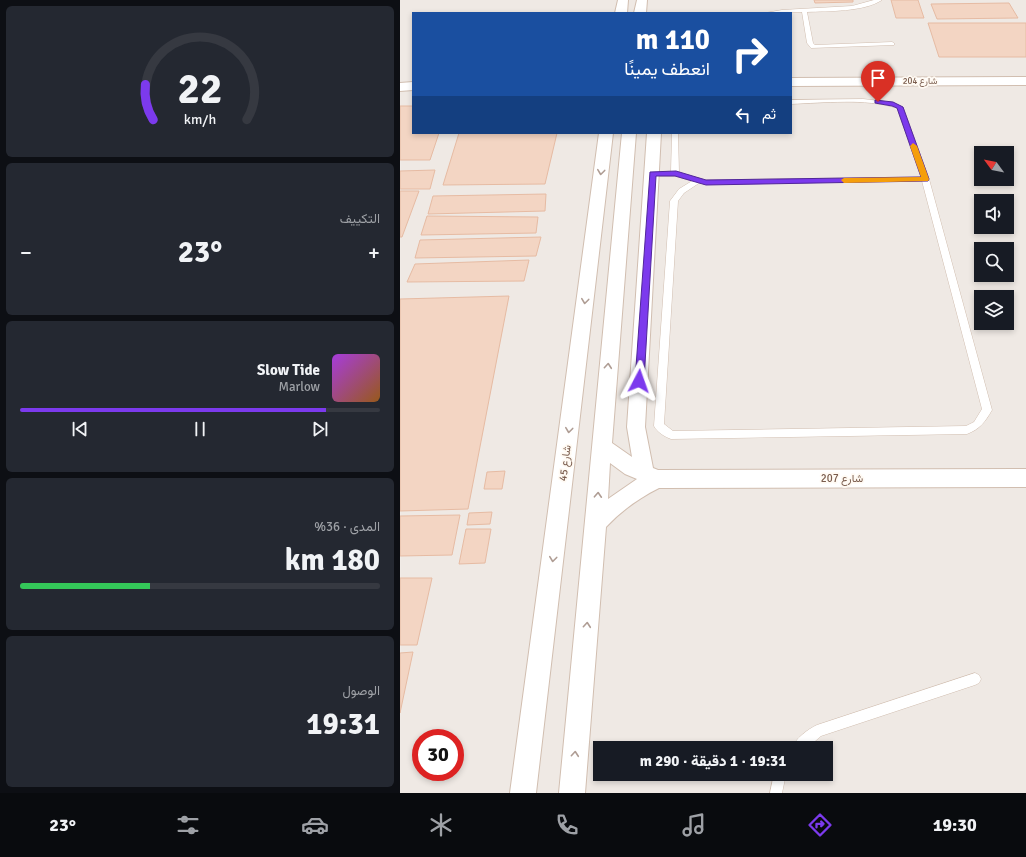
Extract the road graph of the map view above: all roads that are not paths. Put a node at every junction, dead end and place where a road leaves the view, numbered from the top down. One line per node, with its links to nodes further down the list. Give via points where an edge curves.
1 (623, 0): 5 (street)
2 (642, 0): 6 (street)
3 (879, 0): 4 (lane, via 856,7)
4 (804, 10): 7 (lane); 8 (lane, via 813,47)
5 (621, 12)
6 (640, 12)
7 (780, 12)
8 (892, 44)
9 (1026, 81): 10 (street, شارع 204)
10 (792, 82)
11 (400, 86): 12 (street)
12 (412, 86)
13 (792, 102): 20 (lane, via 878,102 900,107)
14 (606, 134): 29 (street, شارع 45, one-way to 29)
15 (629, 134): 22 (street, one-way to 15)
16 (654, 134): 18 (street)
17 (675, 134): 19 (lane)
18 (652, 174): 19 (lane); 23 (street, via 636,427)
19 (676, 174): 21 (lane)
20 (925, 179): 21 (lane, via 706,182); 21 (lane, via 987,410 977,425 967,430 670,435 659,426 674,201 682,189)
21 (698, 180)
22 (601, 446): 23 (street, شارع 207, via 621,462); 25 (street, one-way to 22)
23 (651, 477): 24 (street, شارع 207); 25 (street, شارع 207, via 607,511)
24 (1026, 478)
25 (597, 522): 30 (street, one-way to 25)
26 (975, 679): 27 (lane, via 817,731)
27 (806, 741)
28 (779, 781): 31 (lane)
29 (523, 793)
30 (572, 793)
31 (776, 793)

